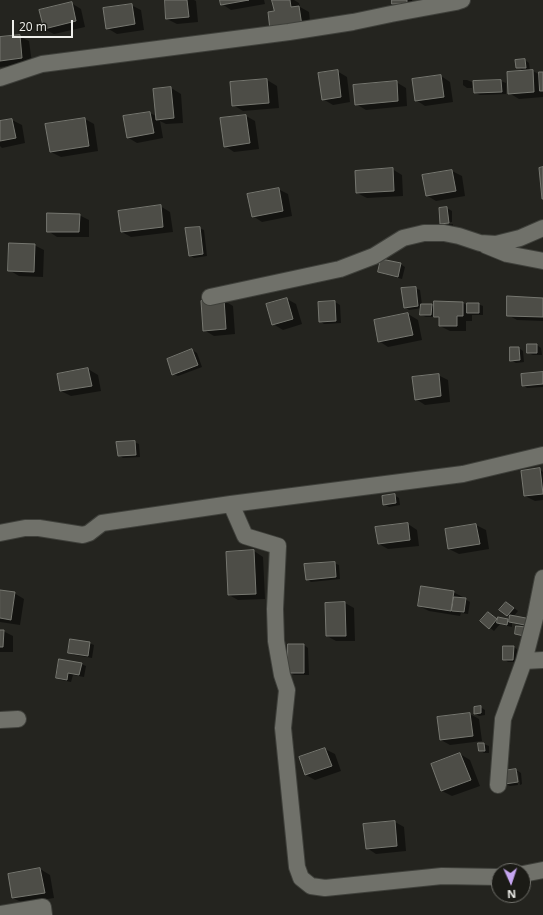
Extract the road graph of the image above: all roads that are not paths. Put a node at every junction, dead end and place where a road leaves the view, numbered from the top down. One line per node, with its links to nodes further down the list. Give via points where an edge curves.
1 (462, 0): 2 (street, via 289,32 42,64)
2 (0, 78)
3 (543, 228): 4 (street, via 520,238 496,244)
4 (480, 243): 5 (street, via 507,254); 6 (street, via 444,233 424,233 403,238 374,256 340,269)
5 (543, 261)
6 (210, 297)
7 (543, 455): 8 (street, via 463,474)
8 (231, 504): 9 (street, via 102,523 89,533 83,534 39,528); 18 (street, via 245,536 278,546 276,641 287,690 283,728 298,866 302,878 311,886 325,888 442,876)
9 (0, 533)
10 (543, 578): 12 (street)
11 (543, 660): 12 (street)
12 (524, 661): 15 (street, via 503,720)
13 (18, 719): 14 (street)
14 (0, 720)
15 (498, 785)
16 (543, 870): 17 (street)
17 (531, 872)
18 (491, 877)
19 (0, 914): 20 (street, via 43,907)
20 (44, 915)

